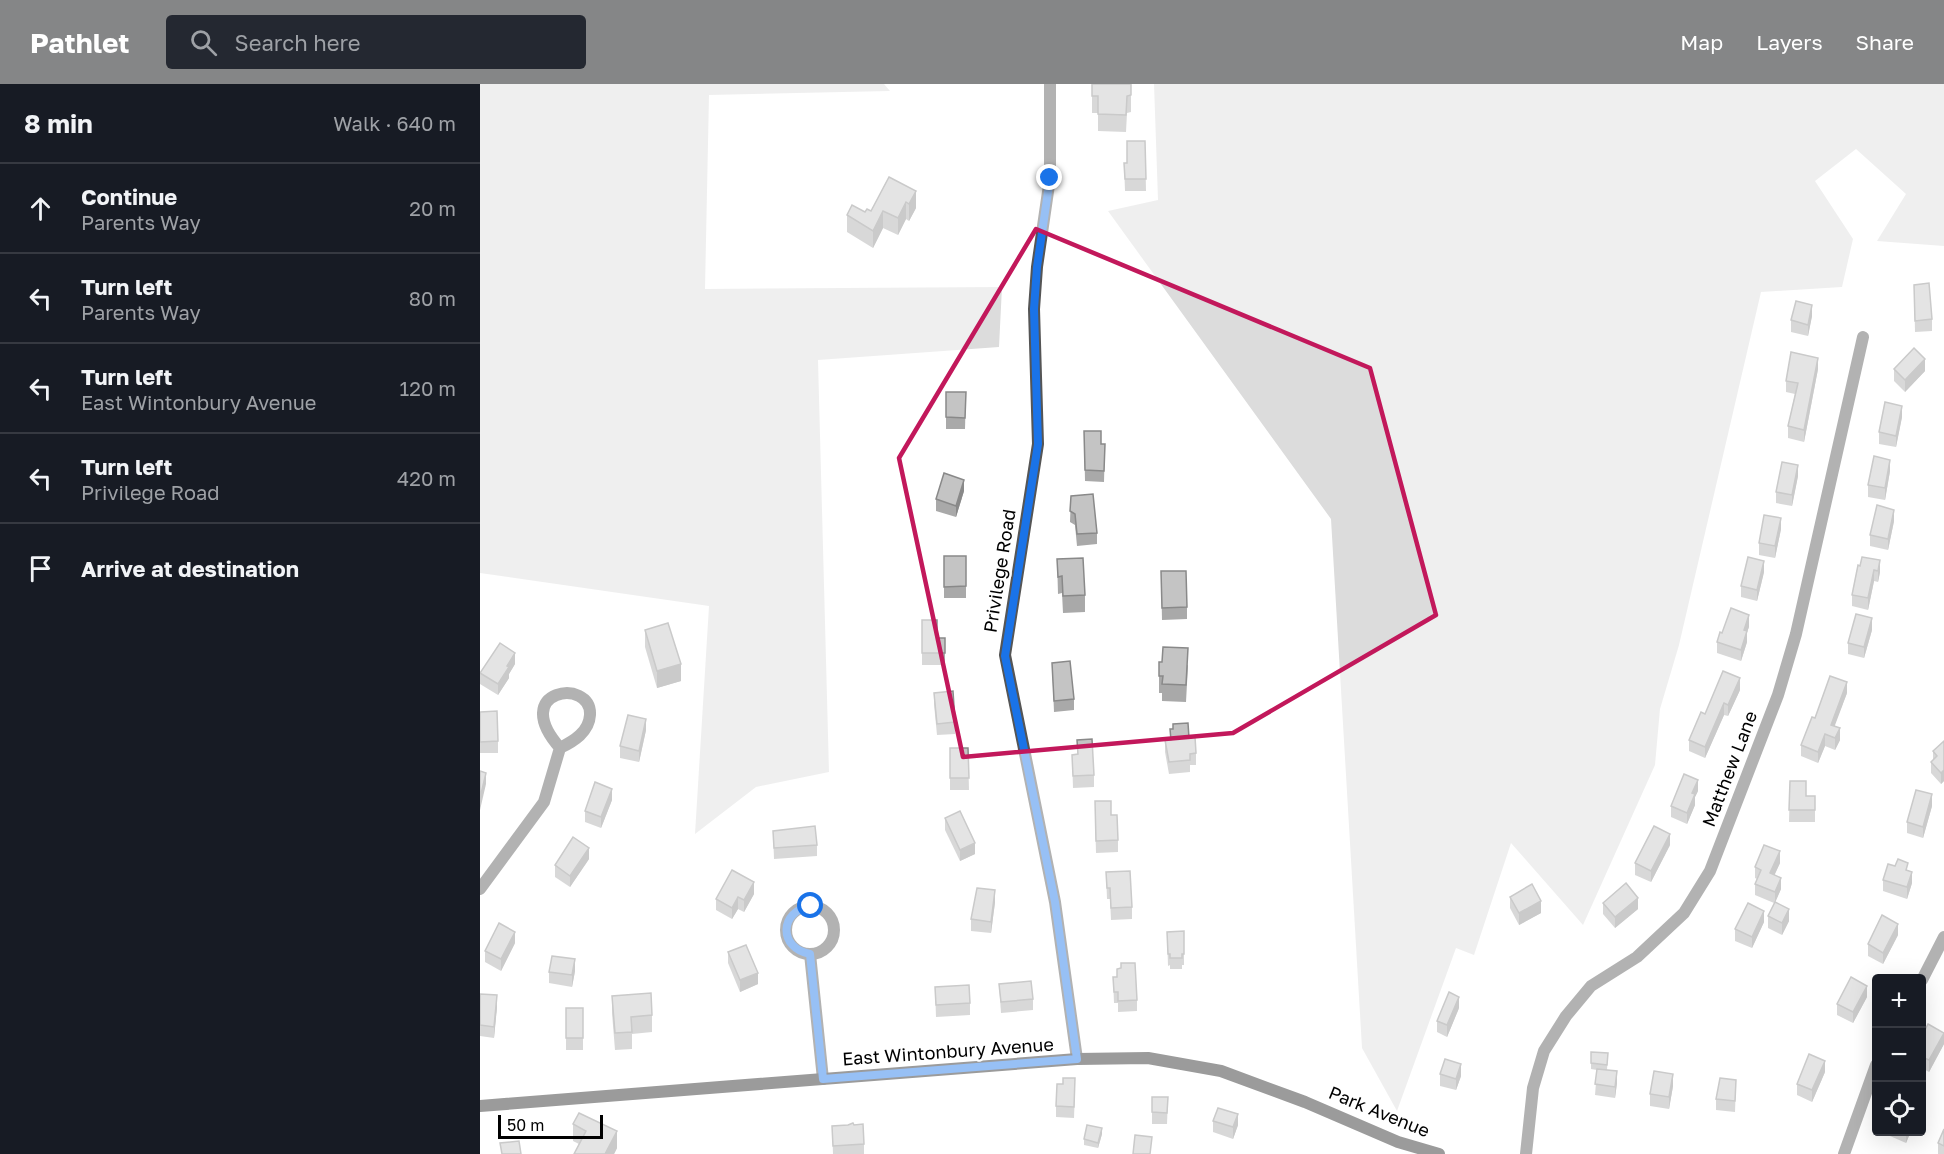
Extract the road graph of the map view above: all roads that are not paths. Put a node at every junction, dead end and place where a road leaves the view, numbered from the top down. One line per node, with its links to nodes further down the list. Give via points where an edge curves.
1 (1050, 84): 8 (street, Privilege Road, via 1050,178 1034,309 1038,444 1005,656 1055,902)
2 (1863, 337): 14 (street, Matthew Lane, via 1796,634 1778,695 1710,871 1684,913 1637,957 1591,986 1566,1016 1544,1051 1533,1088)
3 (560, 748): 3 (street, via 576,739 590,722 590,709 575,694 557,694 543,708 547,731); 4 (street, via 544,801)
4 (480, 889)
5 (1944, 937): 7 (street)
6 (810, 954): 10 (street)
7 (1925, 974)
8 (1077, 1059): 10 (main road, East Wintonbury Avenue); 11 (main road, East Wintonbury Avenue, via 1148,1058 1221,1071)
9 (1872, 1076): 15 (street)
10 (823, 1079): 12 (main road, East Wintonbury Avenue)
11 (1305, 1102): 13 (main road, Park Avenue, via 1398,1142)
12 (480, 1106)
13 (1439, 1154)
14 (1526, 1154)
15 (1844, 1154)

